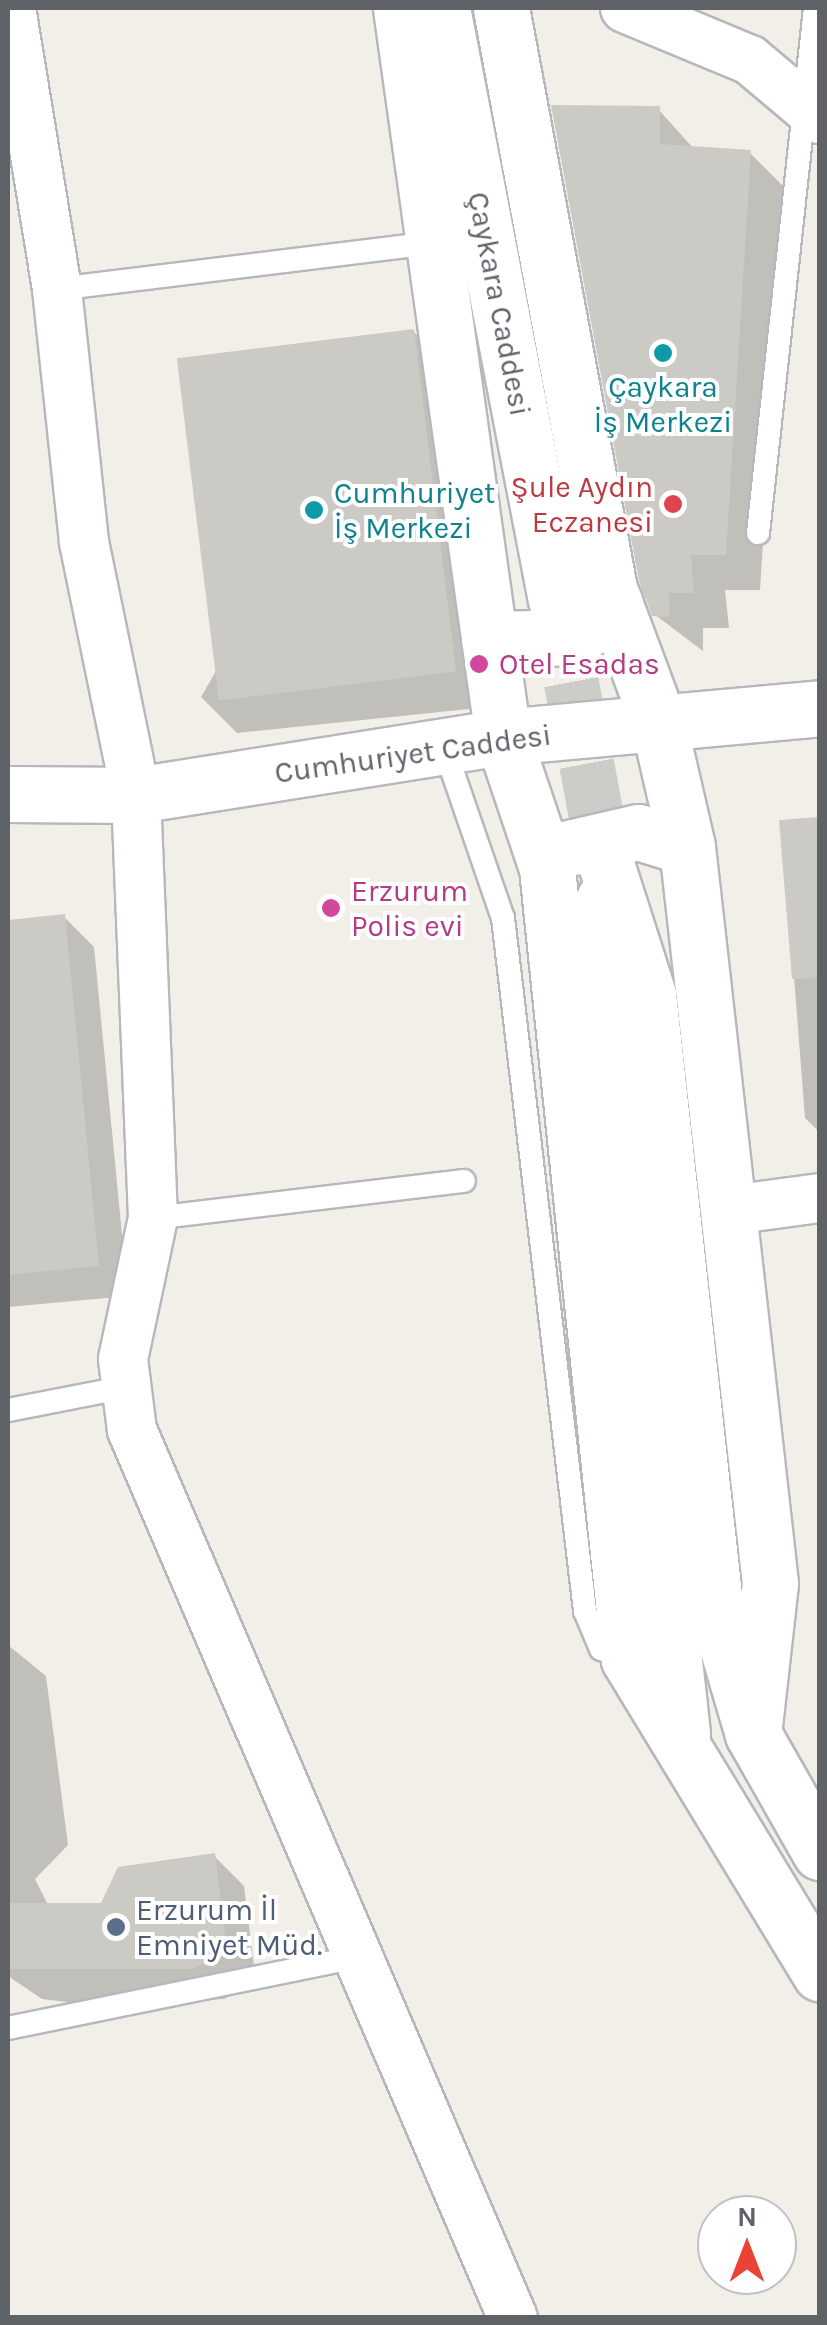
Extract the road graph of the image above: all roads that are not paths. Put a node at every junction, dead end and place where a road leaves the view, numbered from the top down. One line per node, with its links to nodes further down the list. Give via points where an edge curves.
1 (11, 8): 10 (street)
2 (401, 8): 9 (main road)
3 (442, 8): 12 (main road, Çaykara Caddesi)
4 (501, 8): 13 (main road)
5 (625, 8): 7 (street)
6 (815, 8): 8 (lane)
7 (696, 23): 8 (street)
8 (809, 111): 11 (lane)
9 (434, 243): 10 (lane); 14 (main road)
10 (57, 289): 20 (street, via 84,542)
11 (758, 533)
12 (556, 600)
13 (615, 604): 14 (main road, via 578,637); 16 (main road)
14 (489, 640): 17 (main road)
15 (820, 708): 16 (main road, Cumhuriyet Caddesi)
16 (658, 721): 17 (main road, Cumhuriyet Caddesi); 22 (main road)
17 (503, 738): 18 (main road, Cumhuriyet Caddesi); 23 (main road)
18 (444, 746): 20 (main road, Cumhuriyet Caddesi); 30 (lane, via 503,918 585,1611 601,1648)
19 (8, 794): 20 (main road, Cumhuriyet Caddesi)
20 (136, 795): 21 (main road); 27 (street)
21 (8, 803)
22 (687, 847): 23 (main road, via 638,832 568,844); 26 (main road)
23 (547, 868): 30 (main road)
24 (464, 1182): 27 (lane)
25 (820, 1198): 26 (street)
26 (730, 1210): 31 (main road, via 770,1583)
27 (153, 1218): 28 (street, via 123,1359)
28 (126, 1388): 29 (lane); 34 (street, via 132,1430)
29 (8, 1410)
30 (630, 1658): 32 (main road)
31 (753, 1734): 32 (main road, via 715,1605 648,996 605,862 601,996); 33 (main road)
32 (684, 1751): 35 (main road)
33 (820, 1852)
34 (361, 1956): 36 (lane); 37 (street)
35 (820, 1972)
36 (8, 2028)
37 (513, 2318)

